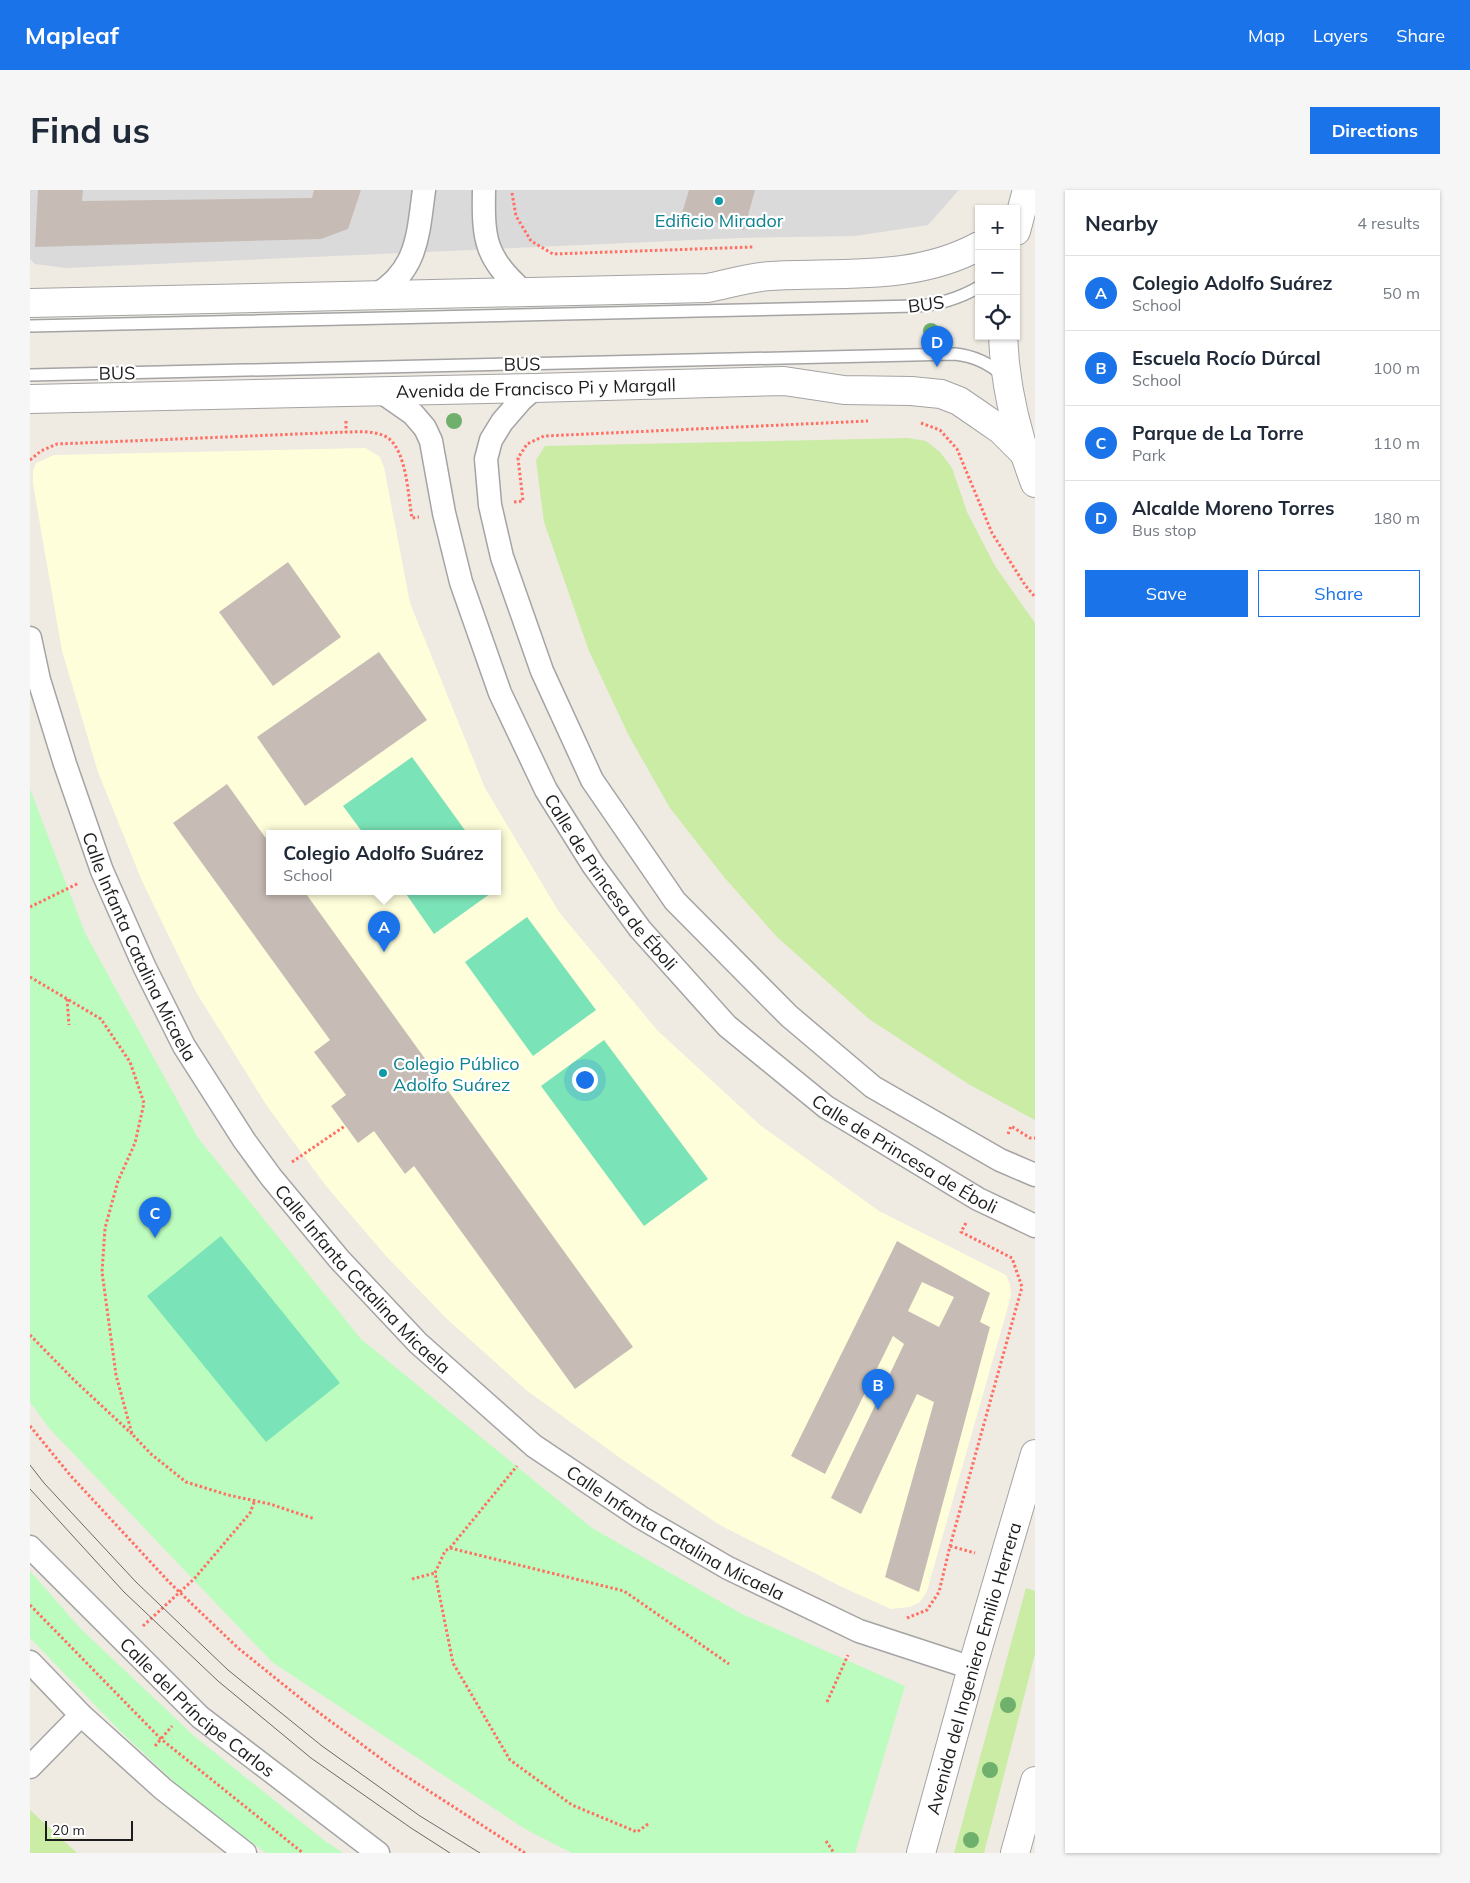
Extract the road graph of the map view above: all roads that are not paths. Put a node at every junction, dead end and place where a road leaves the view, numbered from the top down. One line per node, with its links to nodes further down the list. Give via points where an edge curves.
1 (424, 190): 8 (street, via 418,238 411,259 400,276)
2 (484, 190): 7 (street, via 487,244 494,260)
3 (1027, 190): 4 (street)
4 (1020, 215)
5 (975, 248): 7 (street, via 943,262 906,270 769,276 707,288)
6 (975, 289): 10 (lane, BUS, via 950,302 924,306)
7 (524, 292): 8 (street)
8 (376, 295): 9 (street)
9 (30, 303)
10 (30, 326)
11 (1003, 340): 13 (street)
12 (30, 375): 13 (lane, BUS, via 955,354 981,361)
13 (1007, 380): 17 (street)
14 (535, 388): 15 (street, Avenida de Francisco Pi y Margall); 17 (street, Avenida de Francisco Pi y Margall, via 784,381 844,390 926,392 959,401 1000,430); 20 (street, via 502,422 492,440 486,459 490,505 502,556 542,671 592,780 675,901 789,1016 873,1087 1000,1160)
15 (380, 391): 16 (street, Avenida de Francisco Pi y Margall); 21 (street, Calle de Princesa de Éboli, via 408,409 425,428 431,441 461,582 500,693 546,790 593,865 640,929 726,1026 826,1107 978,1199)
16 (30, 399)
17 (1023, 452): 18 (street)
18 (1035, 483)
19 (30, 638): 25 (street, Calle Infanta Catalina Micaela, via 59,745 102,871 145,968 184,1046 244,1140 339,1259 418,1344 534,1446 640,1517 728,1568 860,1631)
20 (1035, 1175)
21 (1035, 1226)
22 (1035, 1454): 25 (street, Avenida del Ingeniero Emilio Herrera)
23 (30, 1547): 30 (street, Calle del Príncipe Carlos, via 200,1717)
24 (30, 1662): 26 (street)
25 (972, 1668): 31 (street, Avenida del Ingeniero Emilio Herrera)
26 (81, 1715): 27 (street); 29 (street, via 163,1789)
27 (30, 1767)
28 (1035, 1781): 32 (street)
29 (245, 1853)
30 (378, 1853)
31 (921, 1853)
32 (1015, 1853)

